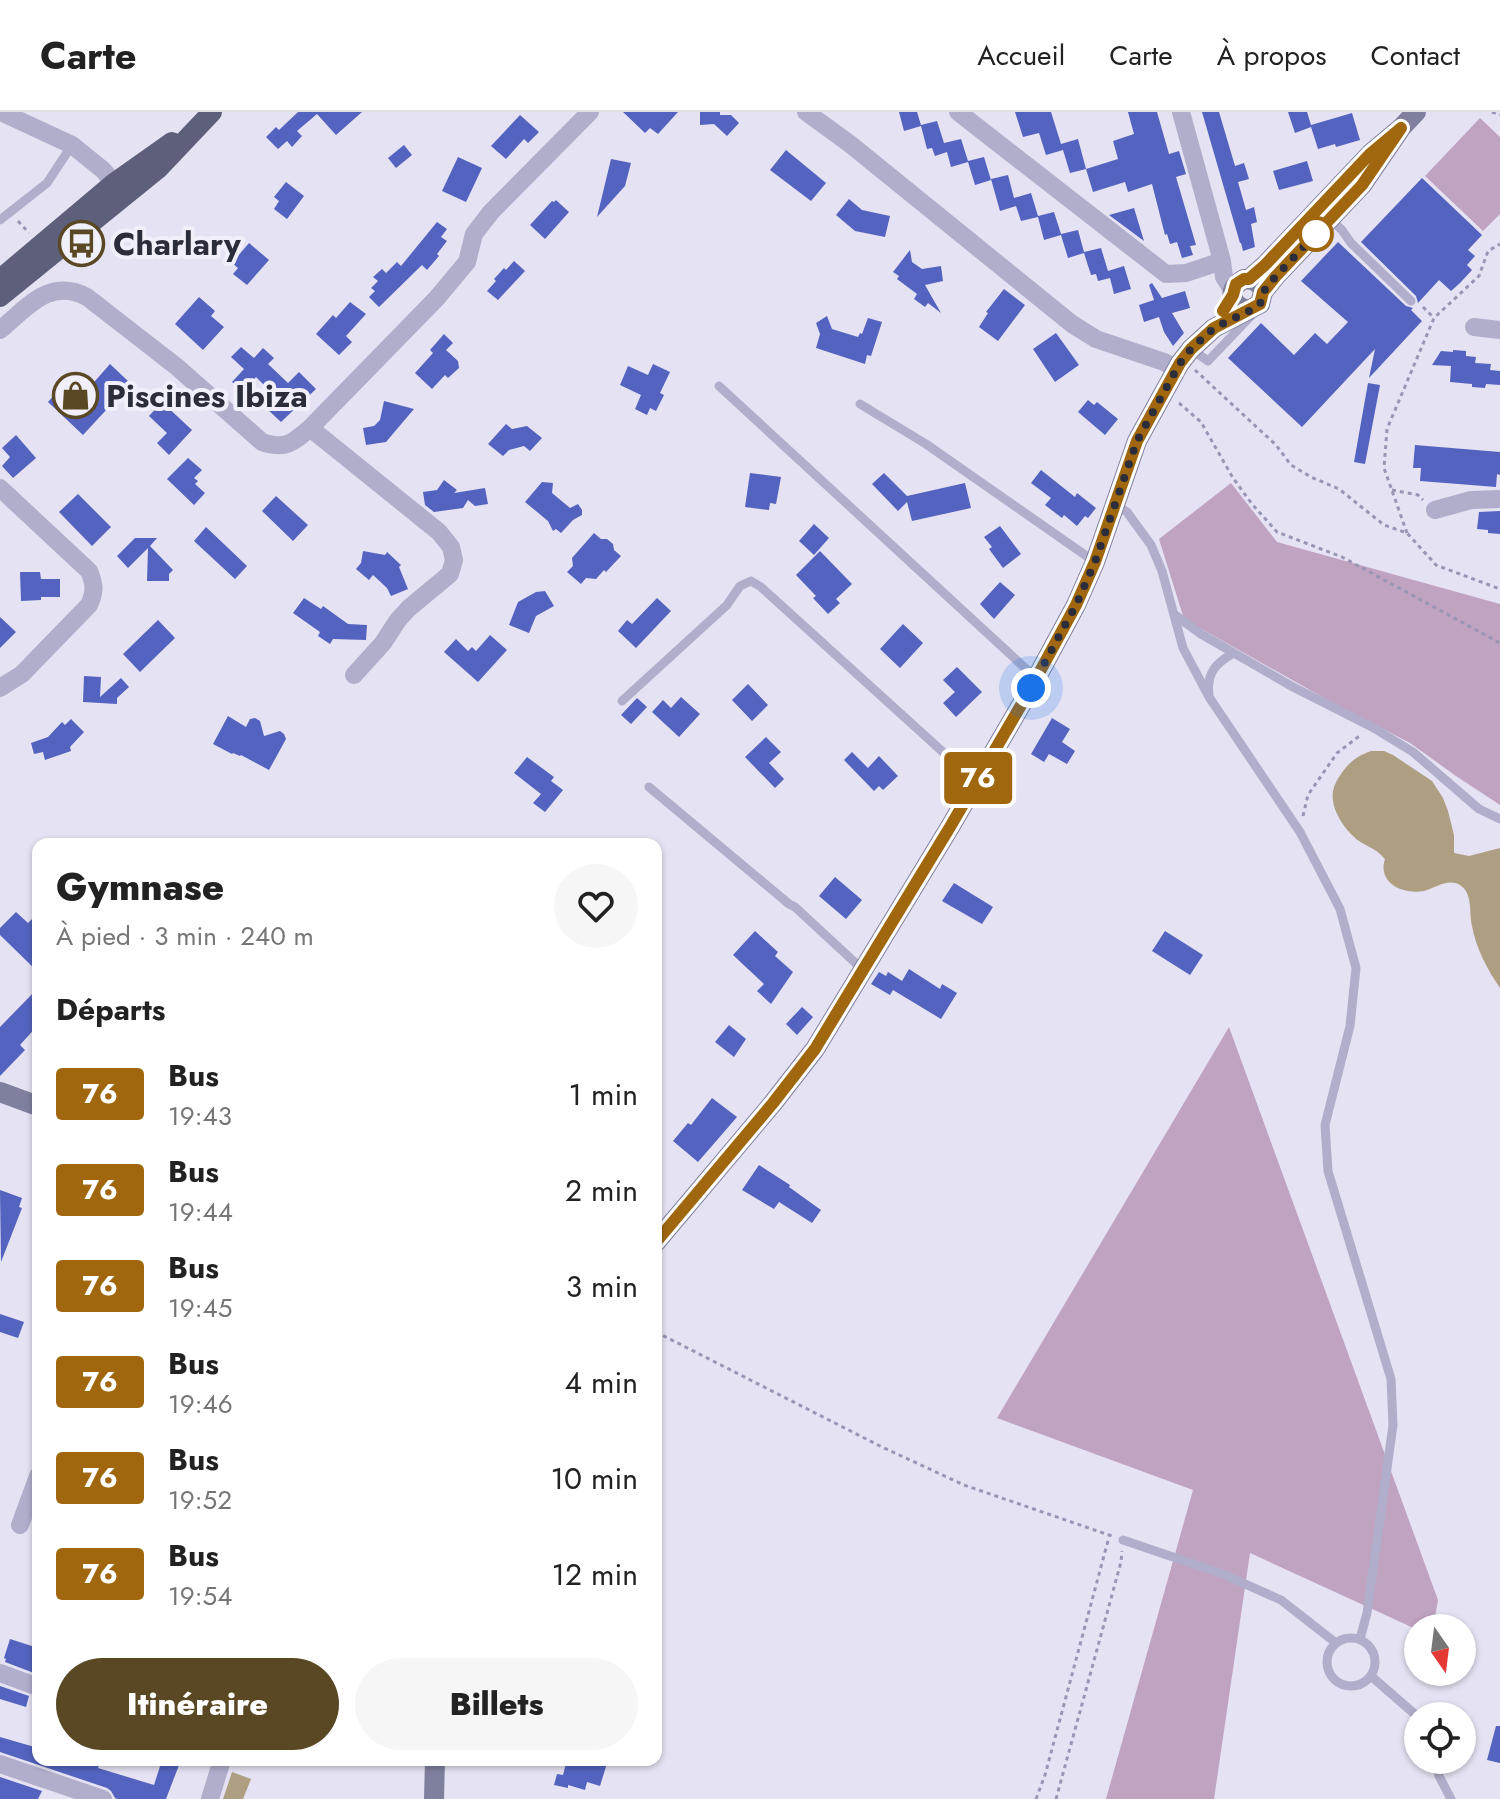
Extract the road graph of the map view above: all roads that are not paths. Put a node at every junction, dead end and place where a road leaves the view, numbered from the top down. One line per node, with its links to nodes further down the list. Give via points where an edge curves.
1 (1, 112): 8 (street)
2 (212, 112): 9 (main road); 15 (main road, via 158,169)
3 (590, 112): 23 (street, via 491,212 474,234 467,262 436,299)
4 (806, 112): 20 (street, via 1072,324 1096,339 1164,362)
5 (958, 112): 12 (street, via 1166,274)
6 (1181, 112): 12 (street)
7 (1416, 112): 10 (street, via 1362,185)
8 (72, 145): 9 (street); 11 (lane, via 47,183)
9 (114, 183): 13 (main road)
10 (1325, 214): 14 (street, via 1265,265); 16 (lane)
11 (0, 220)
12 (1222, 261): 14 (street)
13 (0, 279)
14 (1246, 294): 20 (street); 20 (lane, via 1249,318 1208,361)
15 (0, 297)
16 (1411, 301)
17 (1474, 327): 19 (street)
18 (0, 330): 23 (street, via 54,290 77,292 177,367 262,442 287,445)
19 (1500, 330)
20 (1183, 361): 26 (street, via 1137,441)
21 (719, 386): 32 (lane)
22 (860, 404): 28 (lane)
23 (310, 428): 31 (street, via 439,532 454,560 450,574 409,608)
24 (0, 488): 33 (street, via 89,571 95,592 89,605 22,674)
25 (1500, 499): 27 (street)
26 (1115, 504): 28 (street); 29 (lane, via 1151,545)
27 (1435, 510)
28 (1095, 562): 32 (street)
29 (1175, 615): 30 (lane); 34 (lane, via 1183,648)
30 (1234, 653): 34 (lane, via 1210,674); 38 (lane, via 1413,752 1479,809)
31 (354, 675)
32 (1036, 678): 36 (street)
33 (0, 688)
34 (1209, 697): 46 (lane, via 1300,832 1340,909 1356,968 1350,1026 1325,1125 1328,1171 1391,1379 1393,1425)
35 (622, 701): 36 (lane, via 751,581)
36 (976, 782): 39 (street)
37 (649, 787): 39 (lane)
38 (1500, 819)
39 (864, 970): 42 (street, via 815,1049)
40 (0, 1092): 41 (street)
41 (32, 1104)
42 (662, 1235)
43 (32, 1492): 44 (street)
44 (20, 1525)
45 (1123, 1540): 47 (lane, via 1281,1600)
46 (1360, 1639): 47 (lane); 49 (lane, via 1374,1655)
47 (1336, 1643): 49 (lane, via 1326,1665 1334,1680 1349,1687)
48 (0, 1673): 50 (street)
49 (1371, 1676): 51 (lane)
50 (32, 1685)
51 (1404, 1705)
52 (0, 1764): 56 (street)
53 (220, 1766): 57 (street)
54 (435, 1766): 58 (street)
55 (1439, 1774): 59 (lane)
56 (103, 1799)
57 (210, 1799)
58 (434, 1799)
59 (1451, 1799)

